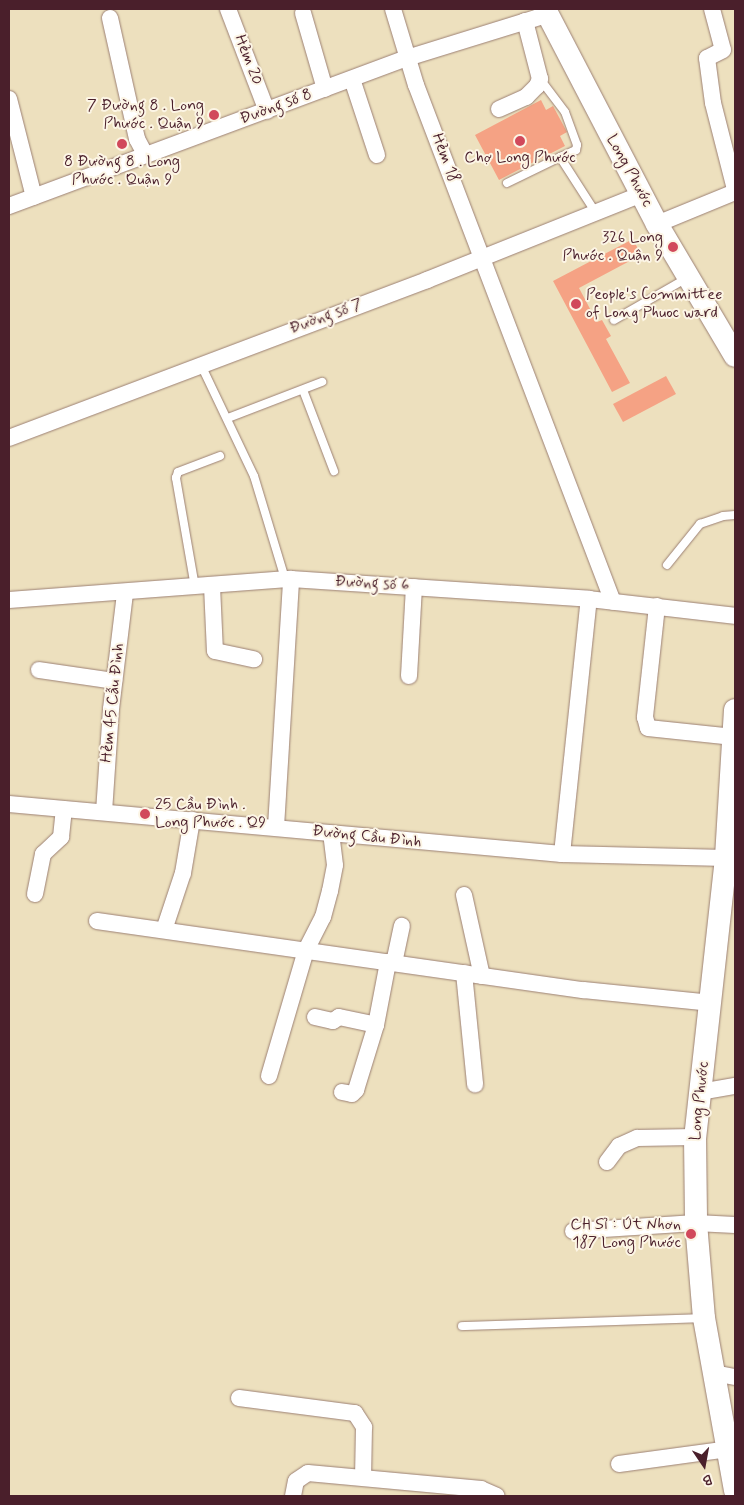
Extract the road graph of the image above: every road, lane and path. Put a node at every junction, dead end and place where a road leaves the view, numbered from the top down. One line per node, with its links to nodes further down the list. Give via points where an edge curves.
1 (228, 9): 14 (street, Hẻm 20)
2 (394, 9): 8 (street, Hẻm 18)
3 (712, 9): 19 (street, via 723,50 707,58 712,94)
4 (546, 12): 7 (street, Đường số 8); 20 (street, Long Phước)
5 (303, 13): 11 (street)
6 (110, 18): 15 (street, via 137,139)
7 (525, 21): 8 (street, Đường số 8); 10 (street)
8 (407, 58): 9 (street, Đường số 8); 25 (street, Hẻm 18)
9 (352, 79): 11 (street, Đường số 8); 16 (street)
10 (540, 79): 13 (street, via 526,97); 17 (lane, via 549,87 564,112 577,145 576,150)
11 (325, 89): 14 (street, Đường số 8)
12 (9, 99): 21 (street)
13 (498, 109)
14 (267, 111): 15 (street, Đường số 8)
15 (145, 154): 21 (street, Đường số 8)
16 (377, 155)
17 (560, 157): 18 (lane); 23 (lane)
18 (507, 183)
19 (735, 190): 24 (street)
20 (642, 194): 23 (street, Đường số 7); 24 (street, Long Phước)
21 (34, 197): 22 (street, Đường số 8)
22 (9, 206)
23 (596, 213): 25 (street, Đường số 7)
24 (657, 224): 26 (street, Long Phước)
25 (484, 258): 29 (street, Đường số 7); 44 (street, Hẻm 18)
26 (689, 277): 27 (lane); 28 (street, Long Phước)
27 (614, 320)
28 (735, 356)
29 (201, 365): 32 (lane); 33 (street, Đường số 7)
30 (322, 382): 31 (lane)
31 (303, 390): 32 (lane); 35 (lane)
32 (228, 418): 38 (lane, via 254,476)
33 (9, 438)
34 (220, 456): 39 (lane, via 178,472 176,478)
35 (334, 471)
36 (735, 515): 37 (lane, via 700,524)
37 (667, 565)
38 (288, 579): 39 (street, Đường số 6); 40 (street, Đường số 6); 56 (street)
39 (204, 587): 41 (street, Đường số 6); 47 (street, via 215,652)
40 (414, 587): 42 (street, Đường số 6); 49 (street)
41 (125, 594): 43 (street, Đường số 6); 50 (street, Hẻm 45 Cẫu Đình)
42 (589, 598): 44 (street, Đường số 6); 58 (street)
43 (9, 600)
44 (613, 602): 45 (street, Đường số 6)
45 (657, 606): 46 (street, Đường số 6); 51 (street, via 645,717 648,728)
46 (735, 616)
47 (254, 659)
48 (39, 670): 50 (street)
49 (409, 676)
50 (114, 681): 54 (street, Hẻm 45 Cẫu Đình)
51 (735, 727): 59 (street, Long Phước)
52 (9, 804): 53 (street, Đường Cầu Đình)
53 (64, 809): 54 (street, Đường Cầu Đình); 60 (street, via 61,837 42,854)
54 (104, 812): 55 (street, Đường Cầu Đình)
55 (192, 820): 56 (street, Đường Cầu Đình); 64 (street, via 183,873)
56 (276, 828): 57 (street, Đường Cầu Đình)
57 (331, 833): 58 (street, Đường Cầu Đình); 65 (street, via 335,865 330,891 323,917)
58 (562, 854): 59 (street, Đường Cầu Đình)
59 (726, 858): 66 (street, Long Phước)
60 (35, 894)
61 (464, 895): 69 (street)
62 (97, 921): 64 (street)
63 (402, 926): 67 (street)
64 (164, 930): 65 (street)
65 (306, 950): 67 (street); 73 (street)
66 (726, 957): 70 (street, Long Phước)
67 (391, 963): 68 (street); 72 (street)
68 (464, 973): 69 (street); 74 (street)
69 (482, 976): 70 (street)
70 (711, 1003): 77 (street, Long Phước)
71 (315, 1017): 72 (street, via 332,1021 339,1017)
72 (376, 1025): 76 (street, via 356,1090 352,1094)
73 (269, 1076)
74 (475, 1084)
75 (735, 1086): 77 (street)
76 (342, 1092)
77 (700, 1092): 78 (street, Long Phước)
78 (695, 1137): 79 (street, via 637,1138 619,1146); 80 (street, Long Phước)
79 (608, 1162)
80 (696, 1223): 81 (street); 82 (street); 83 (street, Long Phước)
81 (735, 1225)
82 (573, 1230)
83 (704, 1318): 84 (lane); 85 (street, Long Phước)
84 (462, 1326)
85 (725, 1375): 87 (street, Long Phước)
86 (239, 1398): 89 (street, via 355,1414 364,1427)
87 (728, 1449): 88 (street); 90 (street, Long Phước)
88 (619, 1464)
89 (363, 1477): 92 (street, via 308,1473 296,1481); 93 (street, via 481,1489)
90 (735, 1490)
91 (735, 1495): 94 (street)
92 (293, 1496)
93 (497, 1496)
94 (724, 1496)

